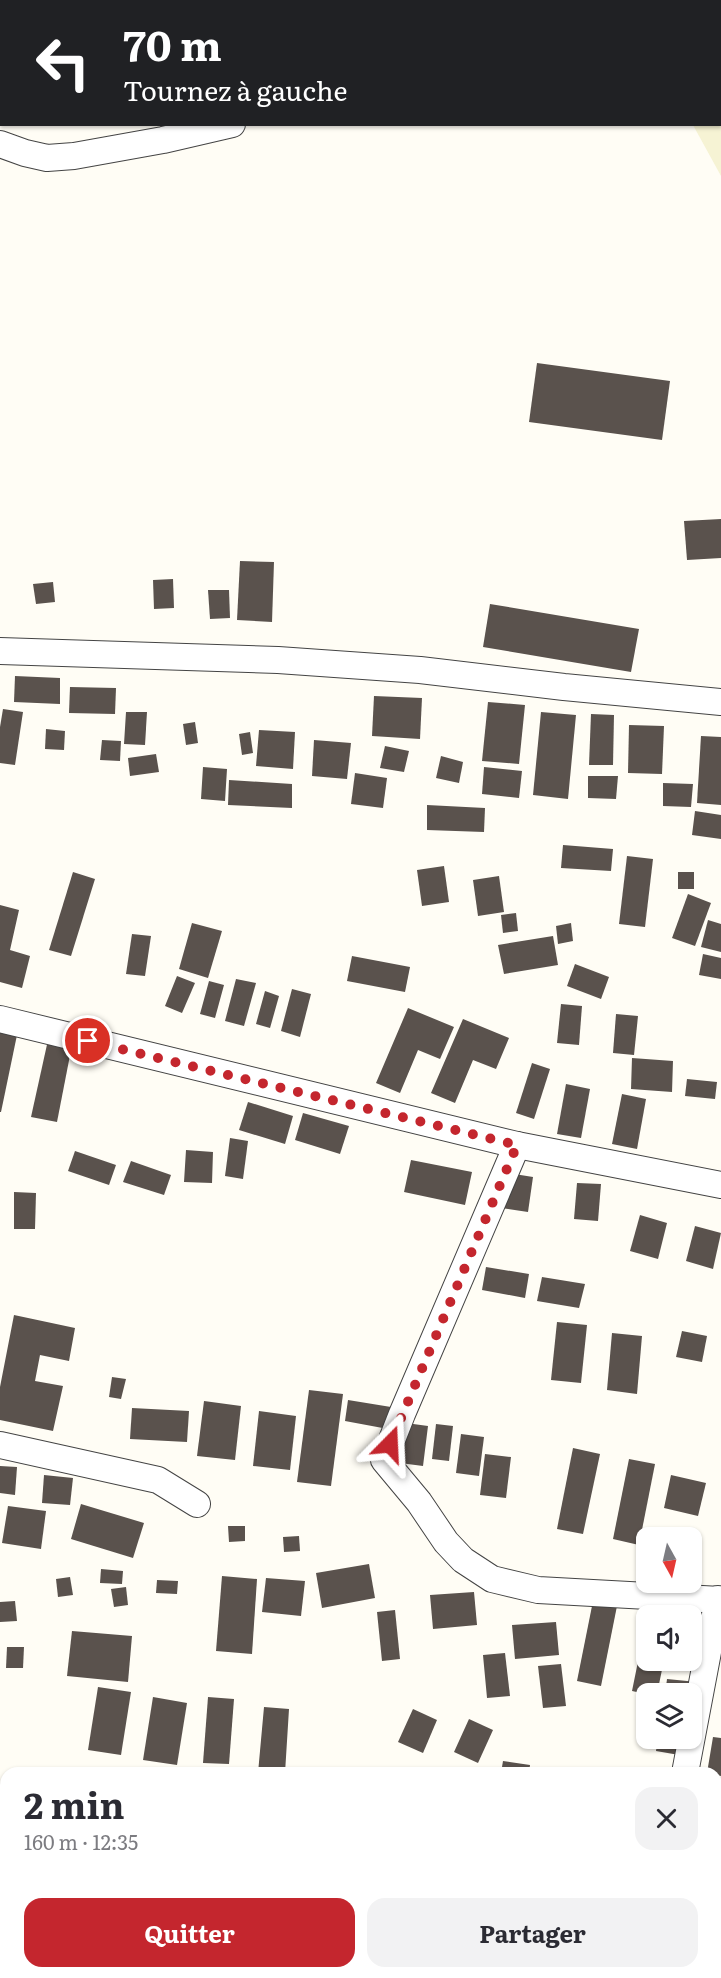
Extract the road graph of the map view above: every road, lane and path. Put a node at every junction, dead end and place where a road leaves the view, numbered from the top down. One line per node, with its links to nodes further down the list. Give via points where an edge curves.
1 (224, 126): 2 (street, via 74,156 47,158)
2 (0, 144)
3 (0, 651): 4 (street, via 278,660 420,670)
4 (721, 702)
5 (0, 1019): 6 (street)
6 (517, 1145): 7 (street); 10 (street, via 384,1460 462,1560 492,1579 538,1590)
7 (721, 1185)
8 (0, 1445): 9 (street, via 158,1480)
9 (197, 1504)
10 (720, 1600): 11 (street)
11 (686, 1767)

